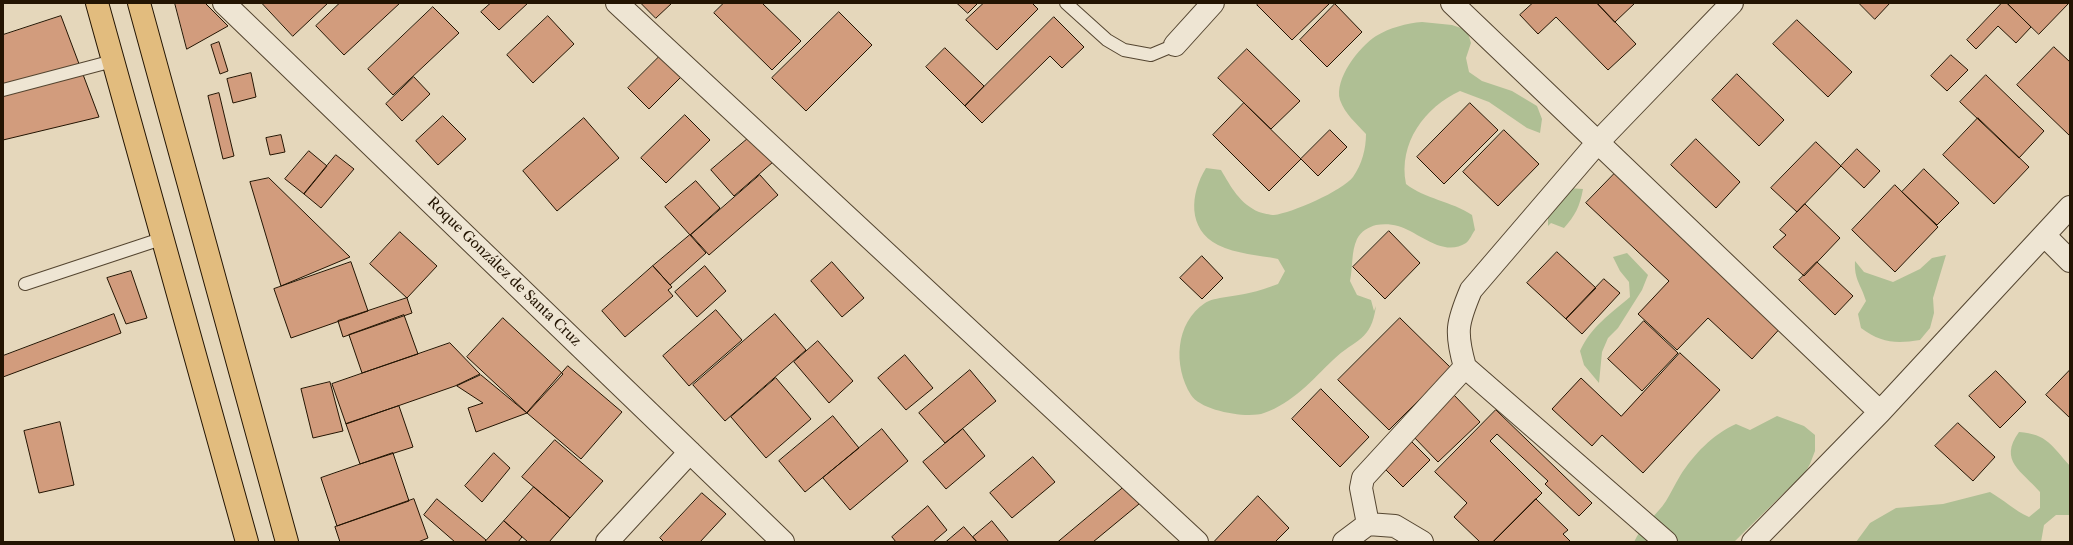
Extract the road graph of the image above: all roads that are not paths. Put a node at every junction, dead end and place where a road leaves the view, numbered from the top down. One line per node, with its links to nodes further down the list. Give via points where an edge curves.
1 (97, 3): 10 (highway)
2 (139, 3): 23 (highway)
3 (224, 3): 20 (street, Roque González de Santa Cruz)
4 (617, 3): 26 (street)
5 (1066, 3): 9 (lane, via 1107,40 1124,50 1150,55)
6 (1213, 3): 9 (street)
7 (1452, 3): 12 (street)
8 (1732, 3): 12 (street)
9 (1175, 45)
10 (114, 61): 11 (lane); 15 (highway)
11 (3, 90)
12 (1598, 142): 18 (street, via 1472,290 1461,313 1457,340); 19 (street)
13 (2070, 207): 14 (street)
14 (2044, 235): 16 (street); 19 (street)
15 (164, 238): 17 (lane); 22 (highway)
16 (2070, 261)
17 (25, 284)
18 (1465, 367): 21 (street, via 1363,478 1361,488); 29 (street)
19 (1880, 412): 30 (street)
20 (690, 452): 24 (street); 25 (street, Roque González de Santa Cruz)
21 (1368, 524): 27 (street); 28 (street, via 1395,526)
22 (247, 542)
23 (287, 542)
24 (607, 542)
25 (783, 542)
26 (1197, 542)
27 (1344, 542)
28 (1422, 542)
29 (1666, 542)
30 (1753, 542)

